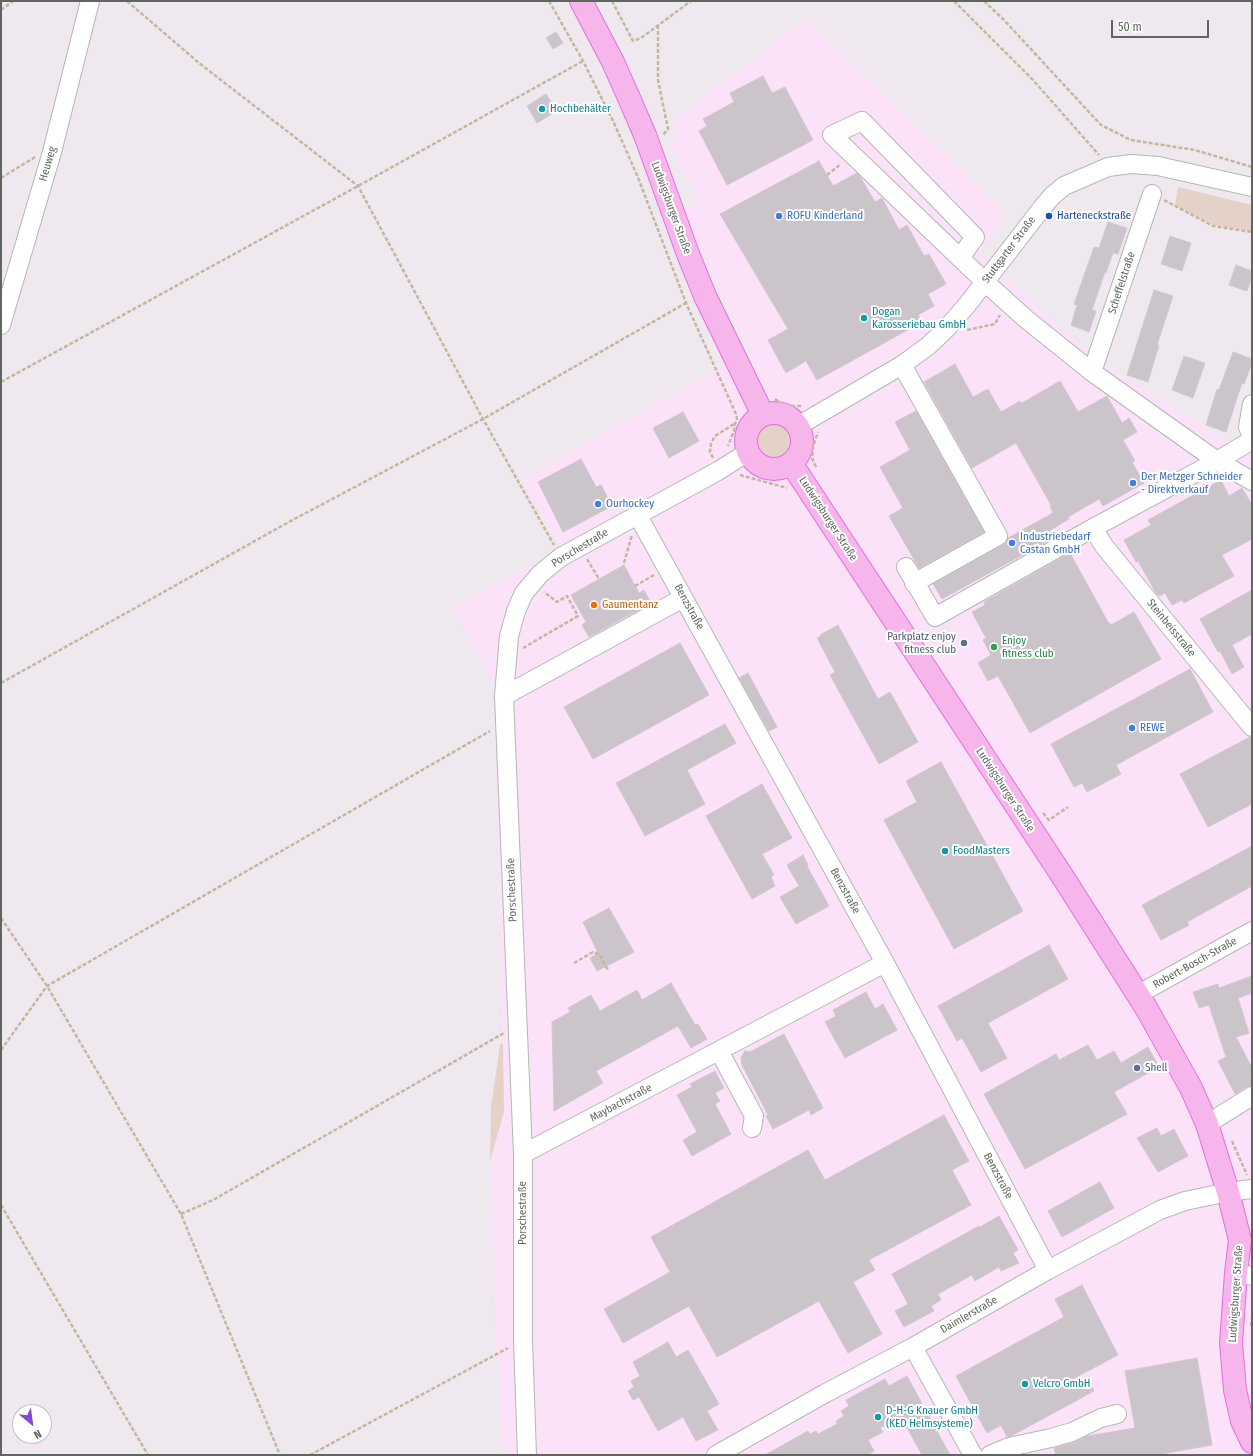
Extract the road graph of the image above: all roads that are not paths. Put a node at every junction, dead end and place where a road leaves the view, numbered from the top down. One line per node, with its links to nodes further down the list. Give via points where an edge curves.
1 (90, 1): 7 (street, Heuweg, via 52,152)
2 (581, 1): 11 (main road, Ludwigsburger Straße, via 645,135 705,296)
3 (1252, 187): 6 (street, Stuttgarter Straße, via 1158,166 1130,164 1108,167 1071,183 1052,196)
4 (1152, 194): 9 (street, Scheffelstraße)
5 (960, 258): 5 (street, via 832,135 862,121 975,237); 6 (street)
6 (985, 282): 8 (street, Stuttgarter Straße, via 947,328); 9 (street, via 1026,320)
7 (1, 325)
8 (902, 365): 12 (street, Stuttgarter Straße); 20 (street, via 998,536 910,575 941,613)
9 (1092, 372): 15 (street)
10 (1252, 404): 13 (street, via 1248,427)
11 (767, 405): 12 (main road, via 773,413); 16 (main road, via 747,431)
12 (810, 424): 17 (main road, via 798,456)
13 (1252, 436)
14 (1252, 440): 15 (street)
15 (1217, 461): 18 (street); 20 (street)
16 (733, 462): 17 (main road, via 753,460 766,468 777,469 787,466); 19 (street, Porschestraße)
17 (803, 470): 26 (main road, Ludwigsburger Straße)
18 (1252, 481)
19 (637, 514): 21 (street, Benzstraße); 22 (street, Porschestraße, via 561,557 540,574 524,593 509,636)
20 (1093, 528): 23 (street, Steinbeisstraße, via 1104,546)
21 (684, 598): 22 (street); 25 (street, Benzstraße)
22 (504, 696): 31 (street, Porschestraße)
23 (1252, 727)
24 (1252, 931): 26 (street, Robert-Bosch-Straße)
25 (885, 963): 27 (street, Maybachstraße); 34 (street, Benzstraße)
26 (1137, 995): 29 (main road, Ludwigsburger Straße, via 1191,1088)
27 (719, 1051): 30 (street, via 754,1116); 31 (street, Maybachstraße)
28 (1252, 1096): 29 (street)
29 (1207, 1124): 33 (main road, Ludwigsburger Straße)
30 (752, 1128)
31 (524, 1154): 39 (street, Porschestraße, via 523,1340)
32 (1252, 1189): 33 (street, Daimlerstraße)
33 (1228, 1192): 34 (street, Daimlerstraße, via 1185,1201 1160,1210); 35 (main road, Ludwigsburger Straße, via 1240,1240)
34 (1048, 1270): 36 (street, Daimlerstraße)
35 (1244, 1274): 38 (main road, Ludwigsburger Straße, via 1232,1343 1235,1390 1242,1421)
36 (913, 1348): 40 (street, Daimlerstraße, via 824,1394); 41 (street)
37 (1117, 1414): 42 (street, via 1101,1418 1072,1432 1009,1447)
38 (1252, 1442)
39 (527, 1455)
40 (716, 1455)
41 (973, 1455)
42 (990, 1455)

